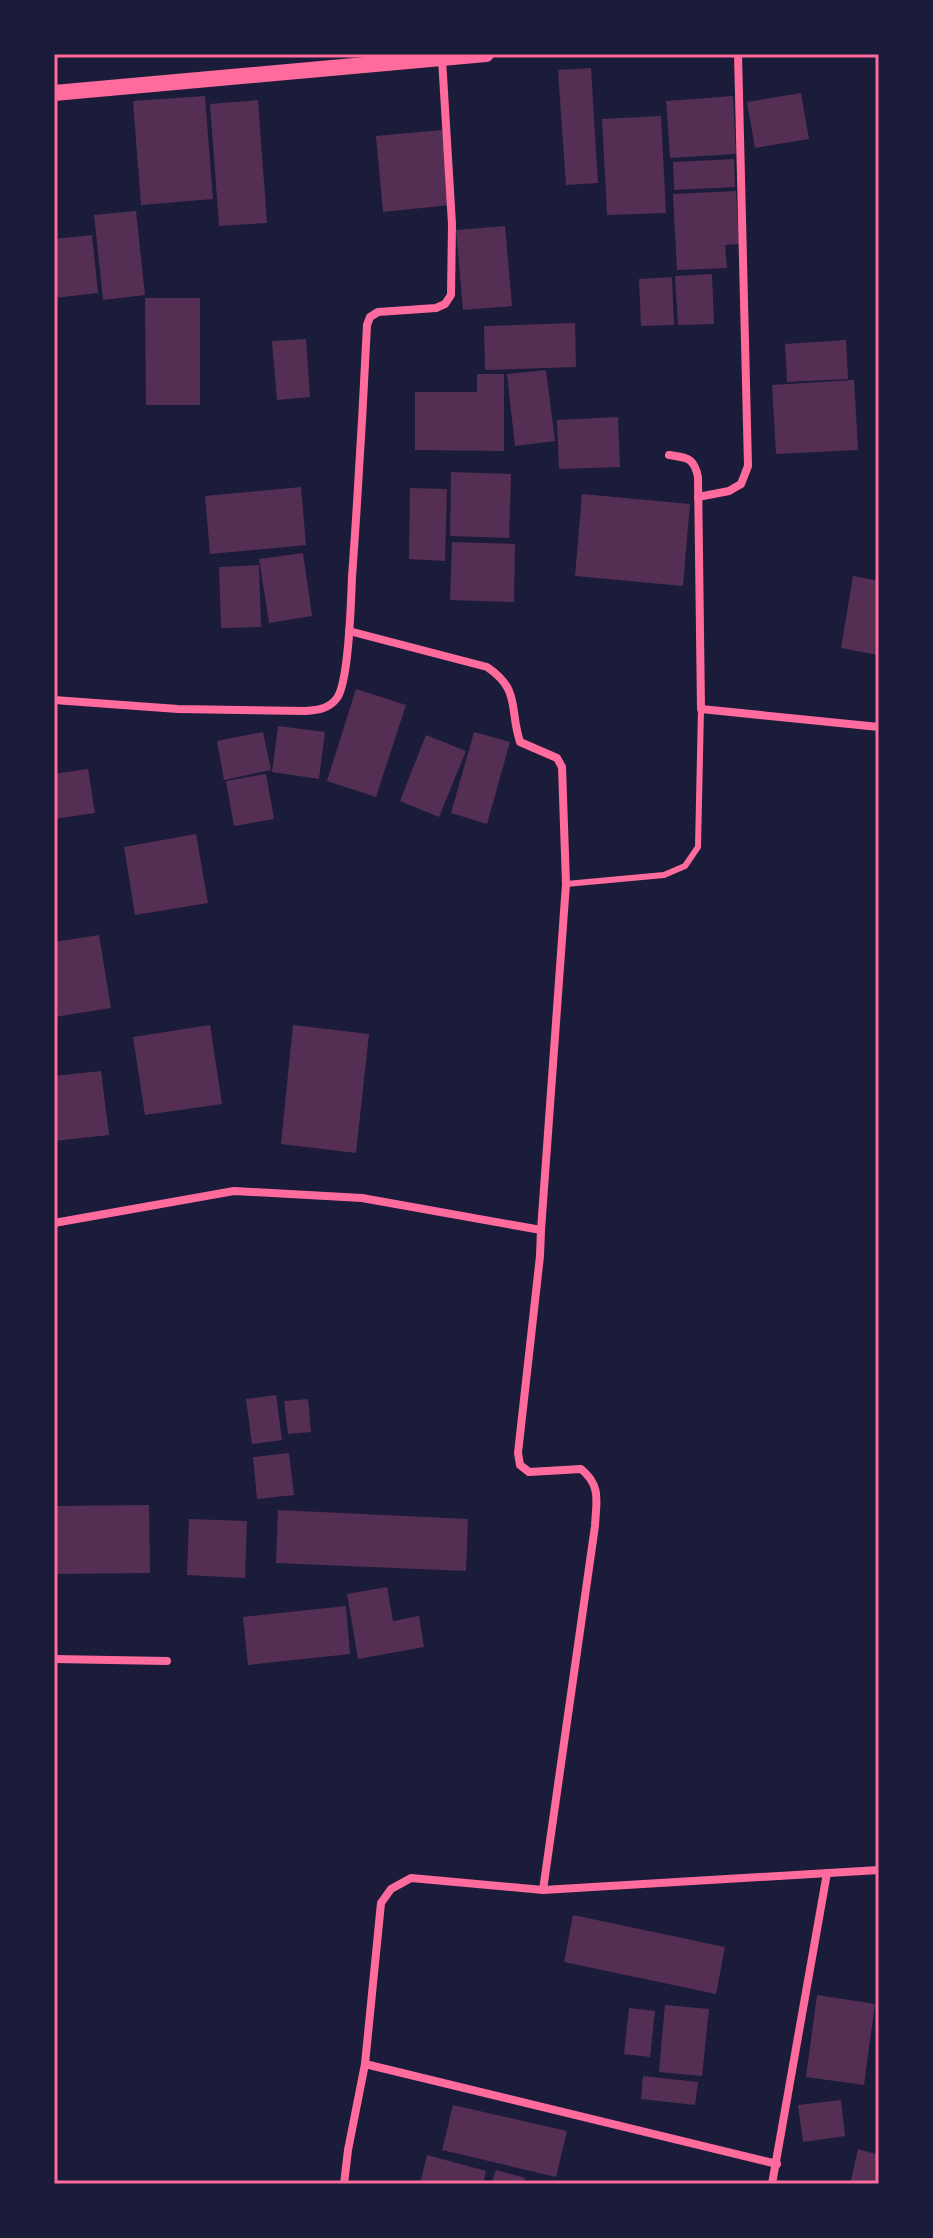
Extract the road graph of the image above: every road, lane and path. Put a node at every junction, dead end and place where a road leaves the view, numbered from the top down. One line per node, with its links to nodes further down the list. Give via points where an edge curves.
1 (486, 54): 3 (main road)
2 (738, 54): 6 (street, via 748,466 741,484)
3 (441, 58): 4 (main road); 7 (street, via 451,295 436,308 378,312 367,325)
4 (54, 93)
5 (669, 455): 6 (street, via 687,458 696,466)
6 (698, 497): 9 (street)
7 (349, 631): 8 (street, via 344,679 338,696 325,709 178,709); 11 (street, via 487,667 501,677 512,695 520,742 557,758 562,767)
8 (54, 700)
9 (701, 709): 10 (street); 11 (lane, via 698,847 685,866 664,875)
10 (879, 727)
11 (566, 884): 13 (street)
12 (54, 1223): 13 (street, via 234,1191 362,1198)
13 (541, 1230): 18 (street, via 520,1465 529,1472 581,1469 596,1486 595,1526)
14 (54, 1659): 15 (street)
15 (167, 1661)
16 (879, 1870): 17 (street)
17 (827, 1873): 18 (street); 20 (street)
18 (543, 1890): 19 (street, via 411,1878 391,1889 381,1903)
19 (365, 2064): 20 (street); 21 (street)
20 (777, 2164): 22 (street)
21 (344, 2184)
22 (772, 2184)

